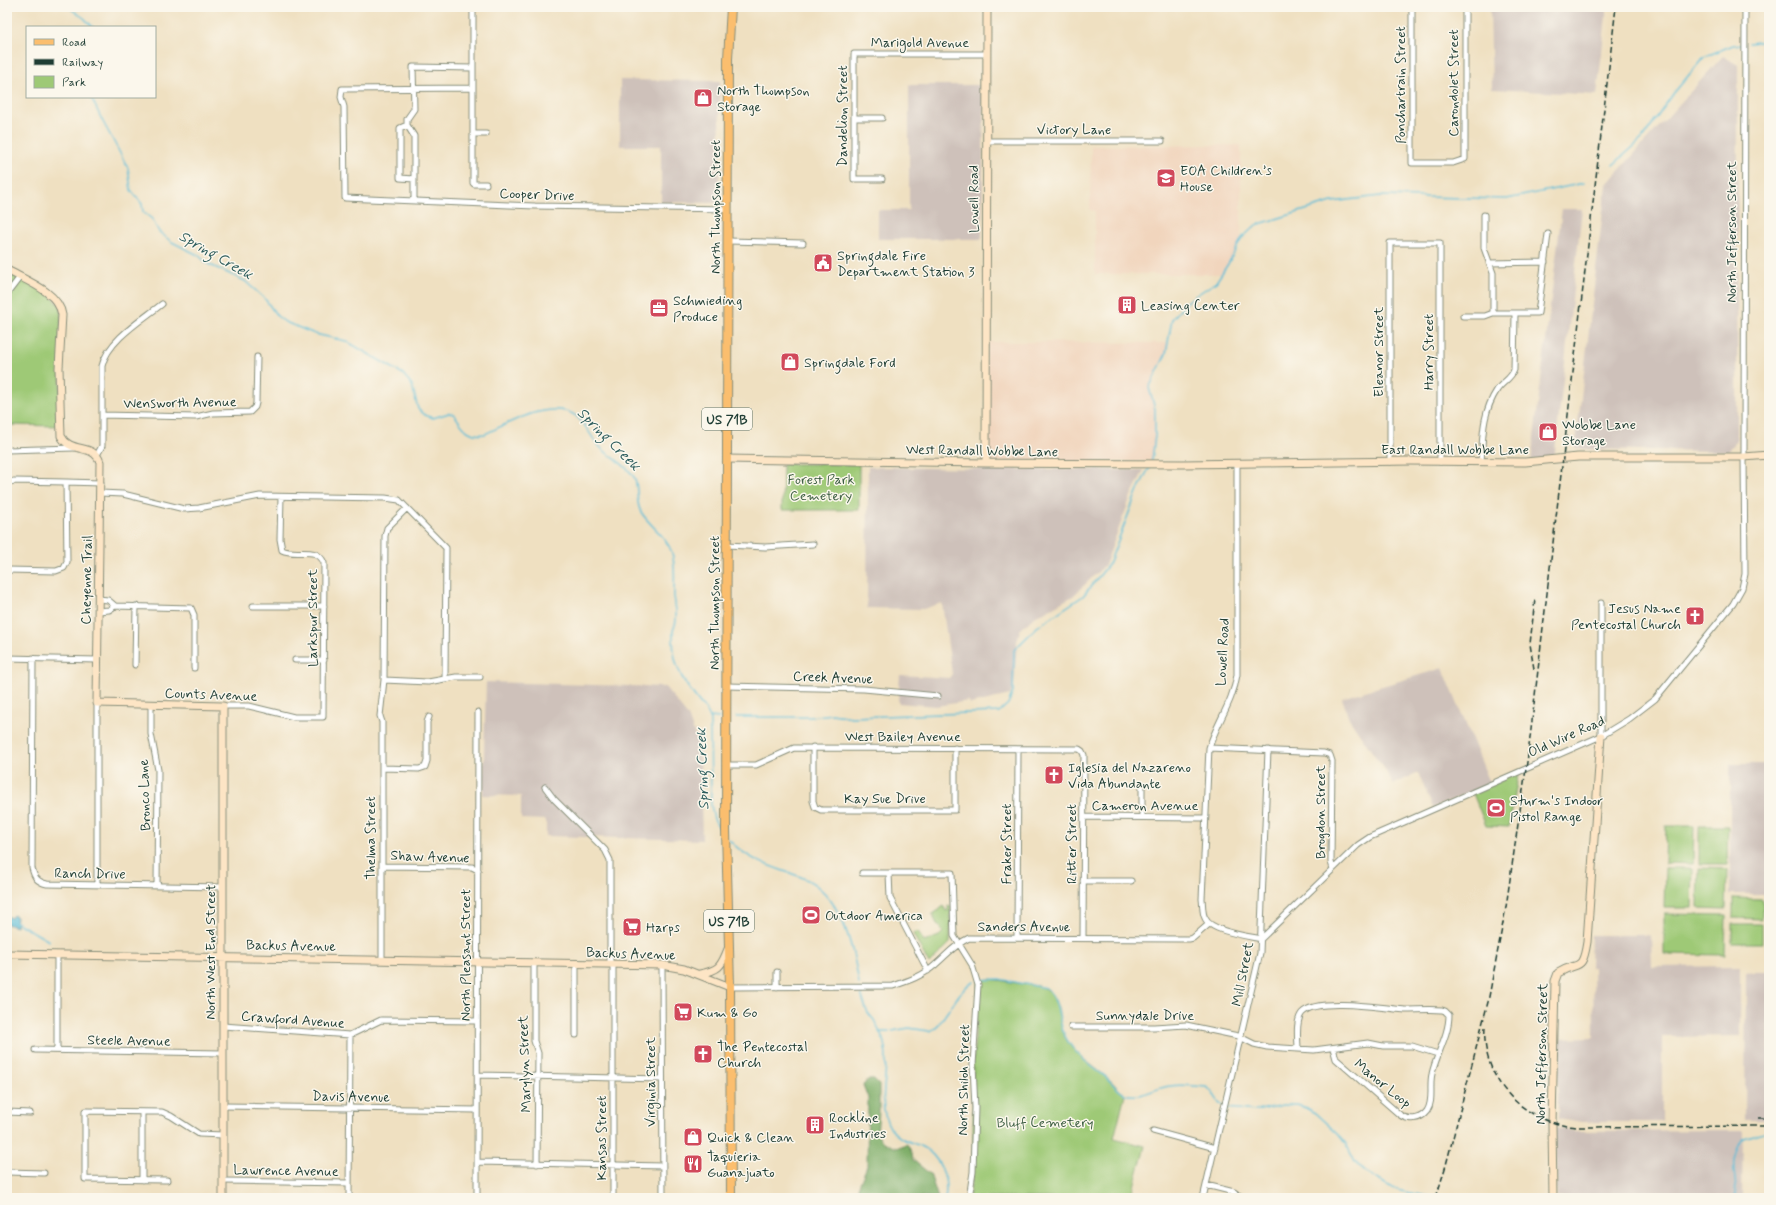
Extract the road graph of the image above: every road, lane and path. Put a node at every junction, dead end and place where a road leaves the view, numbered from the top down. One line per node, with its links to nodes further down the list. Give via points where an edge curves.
1 (473, 7): 9 (street)
2 (730, 7): 24 (main road, North Thompson Street / US 71B)
3 (987, 7): 8 (street, Lowell Road)
4 (1412, 7): 19 (street, Ponchartrain Street, via 1412,163 1453,163)
5 (1465, 7): 19 (street, Carondolet Street)
6 (1745, 7): 45 (street, North Jefferson Street)
7 (854, 54): 8 (street, Marigold Avenue); 12 (street, Dandelion Street)
8 (987, 54): 17 (street, Lowell Road)
9 (473, 68): 10 (street, via 413,68); 11 (street)
10 (414, 88): 11 (street); 14 (street, via 414,109); 23 (street, Cooper Drive, via 342,89 341,97 344,107 345,198)
11 (473, 88): 15 (street)
12 (854, 118): 13 (street); 21 (street, Dandelion Street, via 854,179)
13 (882, 118)
14 (407, 125): 20 (street, via 414,136); 20 (street, via 400,128 400,176 403,179)
15 (473, 134): 16 (street); 22 (street, via 473,183)
16 (486, 134)
17 (987, 141): 18 (street, Victory Lane); 50 (street, Lowell Road)
18 (1162, 141)
19 (1465, 159)
20 (414, 179): 23 (street)
21 (882, 179)
22 (486, 184)
23 (414, 201): 24 (street, Cooper Drive)
24 (728, 209): 27 (main road, North Thompson Street / US 71B)
25 (1484, 215): 31 (street, via 1484,248)
26 (1548, 234): 30 (street)
27 (728, 240): 28 (street); 46 (main road, North Thompson Street / US 71B)
28 (803, 243)
29 (1390, 243): 47 (street, Eleanor Street); 48 (street, Harry Street, via 1440,243)
30 (1545, 262): 31 (street); 37 (street, via 1538,313)
31 (1489, 263): 36 (street, via 1493,273)
32 (7, 270): 33 (street)
33 (20, 277): 34 (street); 41 (street, via 48,293 61,307 60,429 64,442)
34 (7, 294)
35 (162, 304): 40 (street, Cheyenne Trail, via 122,336 107,352 102,366)
36 (1493, 313): 37 (street); 38 (street, via 1485,316)
37 (1515, 314): 49 (street, via 1514,370 1512,376 1498,388 1489,403 1483,424)
38 (1463, 316)
39 (257, 358): 40 (street, Wensworth Avenue, via 256,404 250,412 213,413 196,417)
40 (102, 416): 43 (street, Cheyenne Trail, via 102,446)
41 (75, 448): 42 (street); 43 (street, via 89,450)
42 (7, 450)
43 (97, 455): 54 (street, Cheyenne Trail)
44 (1769, 455): 45 (street, East Randall Wobbe Lane)
45 (1744, 457): 49 (street, East Randall Wobbe Lane, via 1578,457 1525,462); 88 (street, Old Wire Road, via 1745,574 1742,588 1655,699 1629,719)
46 (727, 459): 50 (street, West Randall Wobbe Lane); 59 (main road, North Thompson Street / US 71B)
47 (1390, 462): 48 (street, East Randall Wobbe Lane); 51 (street, East Randall Wobbe Lane)
48 (1440, 462): 49 (street, East Randall Wobbe Lane)
49 (1481, 462)
50 (986, 463): 51 (street, West Randall Wobbe Lane)
51 (1237, 464): 91 (street, Lowell Road, via 1237,675 1233,695)
52 (66, 482): 53 (street); 54 (street); 60 (street, via 66,565 56,571)
53 (7, 483)
54 (100, 483): 55 (street, Cheyenne Trail)
55 (100, 493): 56 (street, via 123,494 184,509 255,497); 61 (street, Cheyenne Trail)
56 (281, 497): 57 (street, via 394,498); 66 (street, Larkspur Street, via 282,550 315,553 322,559 325,566)
57 (408, 508): 76 (street, via 446,548); 77 (street, Thelma Street, via 387,528 385,536)
58 (813, 544): 59 (street, via 765,547)
59 (727, 545): 78 (main road, North Thompson Street / US 71B)
60 (7, 570)
61 (99, 599): 63 (street, via 108,600); 67 (street, Cheyenne Trail)
62 (1601, 603): 88 (street)
63 (115, 606): 64 (street); 67 (street, via 109,610)
64 (136, 606): 73 (street); 74 (street, via 191,608 194,615)
65 (253, 606): 66 (street)
66 (324, 606): 72 (street, Larkspur Street)
67 (98, 611): 70 (street, Cheyenne Trail)
68 (7, 658): 69 (street)
69 (33, 658): 70 (street); 109 (street, Ranch Drive, via 33,874 36,880 47,884)
70 (97, 660): 80 (street, Cheyenne Trail)
71 (295, 660): 72 (street)
72 (324, 660): 85 (street, Larkspur Street)
73 (135, 665)
74 (194, 668)
75 (480, 677): 76 (street)
76 (445, 678): 77 (street, via 428,682)
77 (384, 680): 96 (street, Thelma Street, via 380,716)
78 (727, 686): 79 (street, Creek Avenue, via 862,689); 95 (main road, North Thompson Street / US 71B)
79 (938, 696)
80 (97, 703): 81 (street, Counts Avenue); 109 (street, Cheyenne Trail)
81 (150, 704): 82 (street, Counts Avenue); 110 (street, Bronco Lane, via 151,734 158,770)
82 (202, 705): 83 (street, Counts Avenue); 87 (street, via 215,710)
83 (223, 706): 85 (street, Counts Avenue, via 253,707 294,717); 87 (street, North West End Street)
84 (478, 712): 104 (street, North Pleasant Street)
85 (323, 717)
86 (430, 717): 96 (street, via 427,722 425,767)
87 (223, 724): 111 (street, North West End Street)
88 (1600, 736): 103 (street, Old Wire Road, via 1370,837); 177 (street, North Jefferson Street, via 1585,955 1579,964 1558,973 1555,981)
89 (813, 747): 90 (street, West Bailey Avenue); 90 (street, Kay Sue Drive, via 813,801 815,807 821,810 955,810); 95 (street, West Bailey Avenue, via 788,749 756,765)
90 (955, 748): 92 (street, West Bailey Avenue)
91 (1209, 748): 93 (street); 101 (street, Lowell Road)
92 (1018, 750): 94 (street, West Bailey Avenue); 113 (street, Fraker Street)
93 (1268, 750): 103 (street, Brogdon Street, via 1330,755 1331,862); 115 (street, Mill Street)
94 (1082, 751): 99 (street, Ritter Street)
95 (727, 765): 117 (main road, North Thompson Street / US 71B)
96 (383, 768): 102 (street, Thelma Street)
97 (1142, 785): 100 (street)
98 (545, 787): 125 (street, via 605,850 610,860)
99 (1084, 817): 100 (street, Cameron Avenue); 107 (street, Ritter Street)
100 (1142, 817): 101 (street, Cameron Avenue)
101 (1205, 818): 112 (street, Lowell Road, via 1202,899 1205,918)
102 (382, 866): 104 (street, Shaw Avenue, via 472,867); 121 (street, Thelma Street)
103 (1334, 869): 115 (street, Old Wire Road)
104 (478, 870): 122 (street, North Pleasant Street)
105 (862, 873): 106 (street)
106 (889, 873): 116 (street, North Shiloh Street, via 952,873 954,936); 127 (street, via 890,898)
107 (1083, 881): 108 (street); 114 (street, Ritter Street)
108 (1131, 881)
109 (97, 885): 110 (street, Ranch Drive)
110 (157, 886): 111 (street, Ranch Drive)
111 (223, 887): 120 (street, North West End Street)
112 (1209, 924): 114 (street, Sanders Avenue, via 1189,939); 115 (street)
113 (1017, 938): 114 (street, Sanders Avenue); 116 (street, Sanders Avenue, via 976,937)
114 (1083, 938)
115 (1261, 939): 137 (street, Mill Street)
116 (958, 943): 127 (street, Sanders Avenue); 174 (street, North Shiloh Street, via 972,965 978,986 973,1065 973,1172)
117 (729, 947): 129 (street, via 718,968); 130 (main road, North Thompson Street / US 71B)
118 (7, 954): 119 (street, Backus Avenue)
119 (57, 955): 120 (street, Backus Avenue); 141 (street)
120 (223, 957): 121 (street, Backus Avenue); 133 (street, North West End Street)
121 (382, 959): 122 (street, Backus Avenue)
122 (478, 962): 123 (street, Backus Avenue); 132 (street, North Pleasant Street)
123 (534, 963): 124 (street, Backus Avenue); 145 (street, Marylyn Street, via 534,1041 538,1053)
124 (576, 964): 125 (street, Backus Avenue); 136 (street, Backus Avenue)
125 (611, 964): 126 (street, Backus Avenue); 146 (street, Kansas Street)
126 (662, 965): 129 (street, Backus Avenue); 147 (street, Virginia Street)
127 (928, 971): 131 (street, Sanders Avenue, via 893,986)
128 (777, 972): 131 (street)
129 (699, 974): 130 (street, Backus Avenue)
130 (730, 987): 131 (street, Sanders Avenue); 173 (main road, North Thompson Street / US 71B)
131 (777, 987)
132 (477, 1021): 135 (street, Crawford Avenue, via 381,1020); 144 (street, North Pleasant Street)
133 (223, 1026): 135 (street, Crawford Avenue); 142 (street, North West End Street)
134 (1071, 1027): 137 (street, Sunnydale Drive, via 1186,1025)
135 (350, 1035): 149 (street)
136 (576, 1035)
137 (1241, 1038): 139 (street, Sunnydale Drive, via 1260,1046); 156 (street, Mill Street)
138 (1333, 1048): 139 (street, Sunnydale Drive); 143 (street, Sunnydale Drive, via 1368,1044 1406,1045); 143 (street, Manor Loop, via 1340,1062 1400,1115 1408,1119 1422,1116 1430,1104 1432,1076)
139 (1298, 1049): 143 (street, Manor Loop, via 1298,1022 1306,1010 1334,1005 1361,1005 1407,1010 1442,1010 1448,1013 1449,1018)
140 (35, 1050): 141 (street, Steele Avenue)
141 (57, 1050): 142 (street, Steele Avenue)
142 (223, 1053): 148 (street, North West End Street)
143 (1438, 1054)
144 (477, 1075): 145 (street); 150 (street, North Pleasant Street)
145 (538, 1076): 146 (street); 158 (street, Marylyn Street)
146 (613, 1077): 147 (street); 159 (street, Kansas Street)
147 (662, 1079): 160 (street, Virginia Street)
148 (223, 1106): 149 (street, Davis Avenue); 155 (street, North West End Street)
149 (349, 1108): 150 (street, Davis Avenue); 166 (street)
150 (477, 1110): 157 (street, North Pleasant Street)
151 (7, 1112): 153 (street)
152 (142, 1112): 155 (street, via 162,1112 199,1134); 163 (street); 163 (street, via 85,1111 86,1179)
153 (30, 1113)
154 (1153, 1131): 156 (street)
155 (223, 1135): 165 (street, North West End Street)
156 (1215, 1148): 167 (street, Mill Street)
157 (478, 1162): 158 (street); 170 (street, North Pleasant Street)
158 (537, 1164): 159 (street)
159 (613, 1165): 160 (street); 171 (street, Kansas Street)
160 (663, 1166): 172 (street, Virginia Street)
161 (7, 1172): 162 (street)
162 (44, 1173)
163 (142, 1180): 164 (street)
164 (167, 1180)
165 (223, 1181): 166 (street, Lawrence Avenue); 168 (street, North West End Street)
166 (349, 1183): 169 (street)
167 (1206, 1185): 175 (street, Mill Street); 176 (street, via 1234,1192)
168 (223, 1198)
169 (349, 1198)
170 (477, 1198)
171 (613, 1198)
172 (663, 1198)
173 (731, 1198)
174 (969, 1198)
175 (1202, 1198)
176 (1243, 1198)
177 (1553, 1198)

